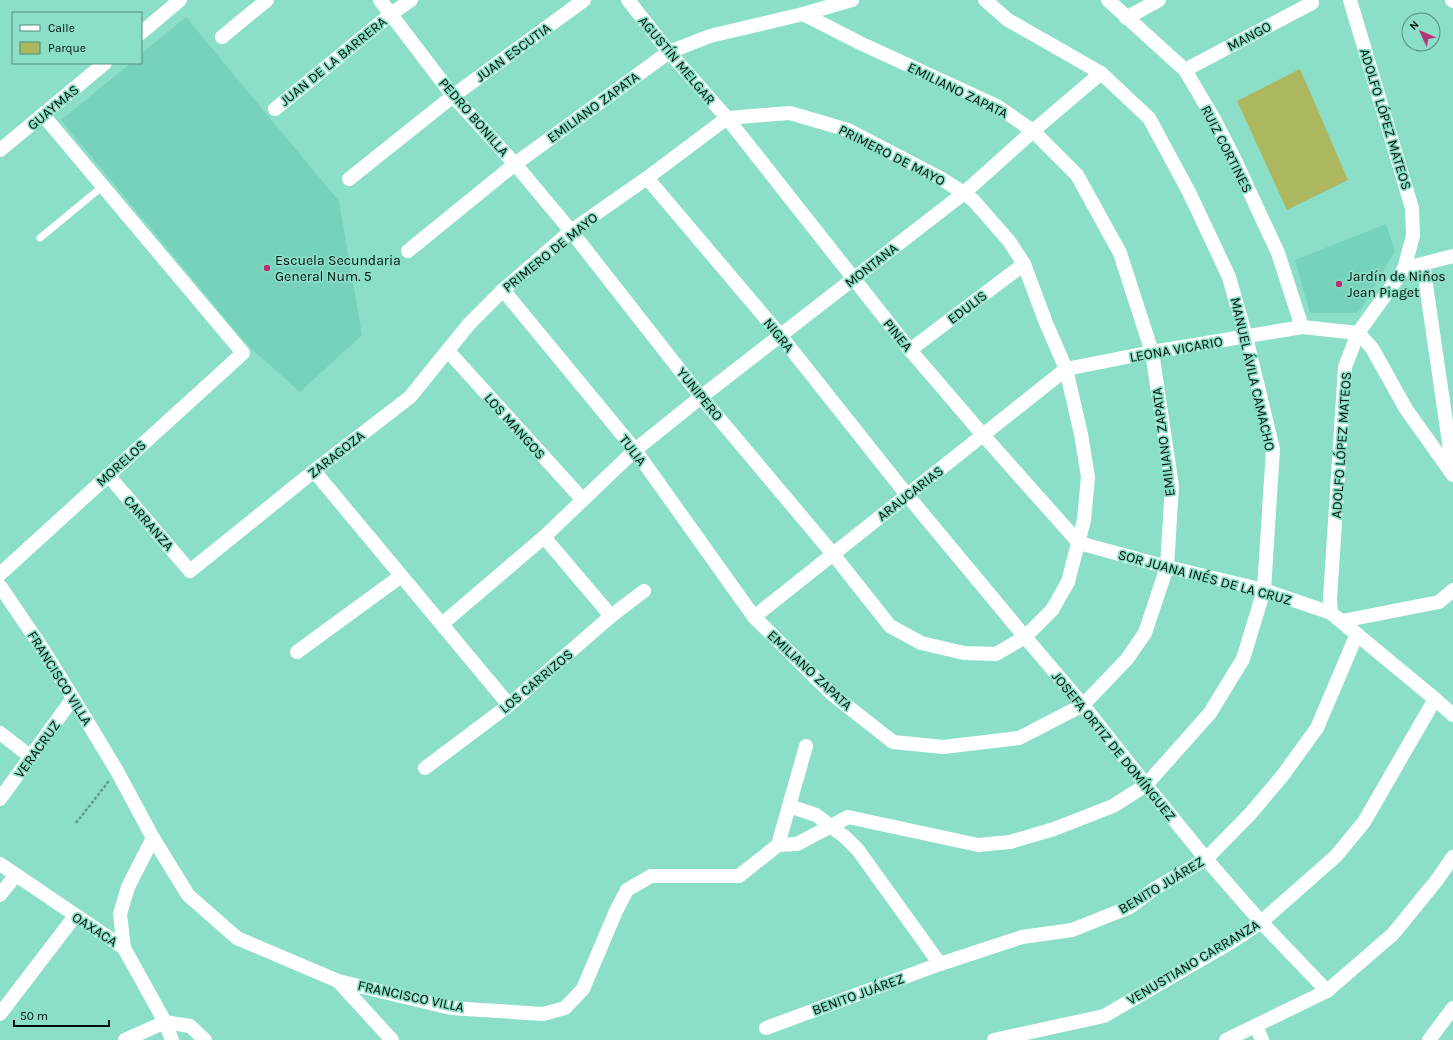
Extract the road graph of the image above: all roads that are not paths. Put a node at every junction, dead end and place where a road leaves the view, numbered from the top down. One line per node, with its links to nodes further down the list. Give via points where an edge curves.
1 (180, 0): 16 (street)
2 (267, 0): 17 (street)
3 (380, 0): 14 (street, PEDRO BONILLA)
4 (411, 0): 14 (street, JUAN DE LA BARRERA)
5 (584, 0): 22 (street, JUAN ESCUTIA)
6 (628, 0): 18 (street, AGUSTÍN MELGAR)
7 (852, 0): 13 (street, EMILIANO ZAPATA)
8 (985, 0): 21 (street, MANUEL ÁVILA CAMACHO, via 1008,20)
9 (1108, 0): 15 (street, RUIZ CORTINES)
10 (1159, 0): 15 (street)
11 (1350, 0): 39 (street, ADOLFO LÓPEZ MATEOS, via 1412,208 1413,236)
12 (1312, 2): 20 (street, MANGO)
13 (811, 8): 18 (street, EMILIANO ZAPATA, via 710,36); 26 (street, EMILIANO ZAPATA, via 860,43 997,106)
14 (391, 14): 22 (street, PEDRO BONILLA); 23 (street, JUAN DE LA BARRERA)
15 (1126, 18): 20 (street, RUIZ CORTINES)
16 (142, 32)
17 (222, 37)
18 (669, 52): 25 (street, AGUSTÍN MELGAR); 28 (street, EMILIANO ZAPATA)
19 (104, 64): 24 (street, GUAYMAS)
20 (1185, 70): 43 (street, RUIZ CORTINES, via 1234,158 1278,253)
21 (1101, 73): 26 (street, MONTANA); 46 (street, MANUEL ÁVILA CAMACHO, via 1149,118 1153,125 1189,192 1229,277)
22 (453, 96): 28 (street, PEDRO BONILLA); 30 (street, JUAN ESCUTIA)
23 (275, 109)
24 (43, 115): 27 (street, GUAYMAS); 31 (street)
25 (728, 118): 29 (street, PRIMERO DE MAYO); 32 (street, PRIMERO DE MAYO, via 790,113 848,130); 40 (street, PINEA)
26 (1033, 131): 32 (street, MONTANA); 49 (street, EMILIANO ZAPATA, via 1077,175 1120,253)
27 (0, 150)
28 (515, 164): 33 (street, PEDRO BONILLA); 35 (street, EMILIANO ZAPATA)
29 (647, 178): 33 (street, PRIMERO DE MAYO); 45 (street, NIGRA)
30 (348, 179)
31 (103, 186): 34 (lane); 56 (street, MORELOS, via 243,353)
32 (964, 193): 37 (street, PRIMERO DE MAYO, via 1009,241); 40 (street, MONTANA)
33 (571, 231): 41 (street, PRIMERO DE MAYO); 51 (street, YUNIPERO)
34 (40, 238)
35 (408, 251)
36 (1453, 256): 38 (street)
37 (1024, 264): 47 (street, EDULIS); 50 (street, PRIMERO DE MAYO)
38 (1423, 264): 39 (street); 54 (street)
39 (1404, 269): 44 (street, ADOLFO LÓPEZ MATEOS)
40 (853, 279): 45 (street, MONTANA); 47 (street, PINEA)
41 (503, 290): 42 (street, PRIMERO DE MAYO); 53 (street, TULIA)
42 (469, 324): 48 (street, ZARAGOZA)
43 (1302, 327): 44 (street, LEONA VICARIO); 46 (street, LEONA VICARIO)
44 (1358, 333): 57 (street, via 1372,348 1406,409); 73 (street, ADOLFO LÓPEZ MATEOS, via 1345,367 1330,599)
45 (780, 335): 51 (street, MONTANA); 58 (street, NIGRA)
46 (1246, 337): 49 (street, LEONA VICARIO); 68 (street, MANUEL ÁVILA CAMACHO, via 1273,449)
47 (910, 350): 52 (street, PINEA)
48 (448, 351): 55 (street, ZARAGOZA, via 410,397); 59 (street, LOS MANGOS)
49 (1152, 352): 50 (street, LEONA VICARIO); 63 (street, EMILIANO ZAPATA, via 1172,486)
50 (1066, 369): 52 (street, ARAUCARIAS); 61 (street, via 1088,477)
51 (701, 397): 53 (street, MONTANA); 62 (street, YUNIPERO)
52 (983, 435): 58 (street, ARAUCARIAS); 61 (street, PINEA)
53 (635, 450): 59 (street, MONTANA); 72 (street, TULIA)
54 (1453, 470)
55 (314, 471): 64 (street, ZARAGOZA); 66 (street)
56 (108, 475): 64 (street, CARRANZA); 65 (street, MORELOS)
57 (1453, 475)
58 (907, 495): 62 (street, ARAUCARIAS); 76 (street, JOSEFA ORTIZ DE DOMÍNGUEZ)
59 (583, 500): 60 (street, MONTANA)
60 (544, 537): 71 (street); 74 (street, MONTANA)
61 (1079, 543): 63 (street, SOR JUANA INÉS DE LA CRUZ); 76 (street, via 1065,588 1052,610)
62 (833, 554): 72 (street, ARAUCARIAS); 76 (street, via 890,626 921,643 964,653 996,654)
63 (1167, 567): 68 (street, SOR JUANA INÉS DE LA CRUZ); 80 (street, EMILIANO ZAPATA, via 1145,633 1127,659)
64 (190, 571)
65 (0, 574)
66 (402, 576): 74 (street); 77 (street)
67 (0, 586): 78 (street, FRANCISCO VILLA)
68 (1264, 590): 73 (street, SOR JUANA INÉS DE LA CRUZ); 87 (street, MANUEL ÁVILA CAMACHO, via 1244,659 1210,713)
69 (1453, 590): 73 (street, via 1439,602)
70 (644, 591): 71 (street, LOS CARRIZOS)
71 (611, 616): 81 (street, LOS CARRIZOS)
72 (754, 617): 80 (street, EMILIANO ZAPATA, via 832,694 894,742 943,748 1019,738)
73 (1336, 617): 75 (street)
74 (442, 624): 81 (street)
75 (1357, 634): 79 (street); 94 (street, BENITO JUÁREZ, via 1317,728 1251,813)
76 (1025, 637): 80 (street, JOSEFA ORTIZ DE DOMÍNGUEZ)
77 (297, 652)
78 (73, 698): 85 (street, VERACRUZ); 91 (street, FRANCISCO VILLA)
79 (1435, 699): 82 (street); 99 (street, VENUSTIANO CARRANZA, via 1364,822 1336,856)
80 (1083, 704): 87 (street, JOSEFA ORTIZ DE DOMÍNGUEZ)
81 (510, 705): 86 (street, LOS CARRIZOS)
82 (1453, 716)
83 (0, 733): 85 (street)
84 (806, 746): 89 (street)
85 (31, 757): 88 (street, VERACRUZ)
86 (426, 768)
87 (1146, 785): 90 (street, MANUEL ÁVILA CAMACHO, via 1113,806 1054,829 1010,842 978,845 848,817); 94 (street, JOSEFA ORTIZ DE DOMÍNGUEZ)
88 (0, 799)
89 (789, 806): 90 (street, via 816,815); 92 (street)
90 (831, 826): 92 (street, MANUEL ÁVILA CAMACHO, via 797,844); 101 (street, via 858,850)
91 (153, 838): 100 (street, via 128,887 120,914); 102 (street, FRANCISCO VILLA, via 188,895 237,938)
92 (778, 845): 102 (street, FRANCISCO VILLA, via 739,876 651,876 627,890 583,990 565,1008 544,1014 451,1008)
93 (1453, 857): 103 (street, via 1393,934)
94 (1206, 859): 99 (street, JOSEFA ORTIZ DE DOMÍNGUEZ); 101 (street, BENITO JUÁREZ, via 1154,889 1130,907 1072,930 1022,937)
95 (0, 864): 96 (street, OAXACA)
96 (16, 875): 97 (street); 98 (street, OAXACA)
97 (0, 895)
98 (75, 916): 100 (street, OAXACA); 105 (street)
99 (1261, 922): 103 (street, JOSEFA ORTIZ DE DOMÍNGUEZ); 113 (street, VENUSTIANO CARRANZA, via 1104,1016)
100 (124, 948): 106 (street, OAXACA)
101 (940, 964): 108 (street, BENITO JUÁREZ)
102 (338, 981): 112 (street)
103 (1327, 991): 107 (street)
104 (1453, 1008): 116 (street)
105 (0, 1014)
106 (164, 1022): 109 (street); 110 (street, OAXACA); 111 (street, via 190,1026)
107 (1256, 1026): 114 (street); 115 (street)
108 (766, 1028)
109 (125, 1040)
110 (172, 1040)
111 (205, 1040)
112 (392, 1040)
113 (994, 1040)
114 (1226, 1040)
115 (1262, 1040)
116 (1429, 1040)

